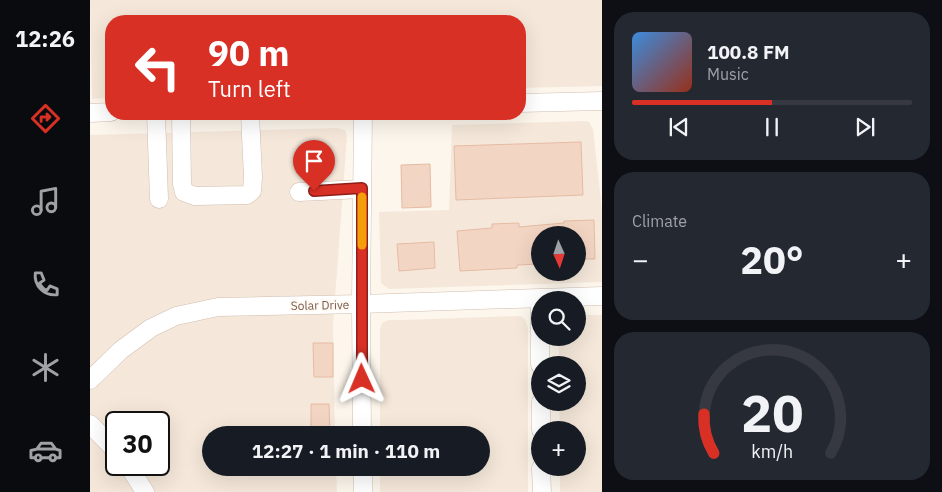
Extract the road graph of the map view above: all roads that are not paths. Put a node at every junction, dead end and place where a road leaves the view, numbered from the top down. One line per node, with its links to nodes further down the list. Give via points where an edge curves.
1 (602, 101): 2 (street)
2 (526, 103)
3 (105, 112): 4 (street)
4 (90, 113)
5 (156, 120): 11 (street)
6 (181, 120): 7 (street, via 182,184 184,192 195,196 246,195 252,191)
7 (250, 120)
8 (363, 120): 9 (street)
9 (362, 188): 10 (street); 15 (street)
10 (299, 192)
11 (159, 199)
12 (602, 296): 13 (street, Solar Drive)
13 (586, 297)
14 (531, 298): 15 (street, Solar Drive)
15 (361, 304): 16 (street, Solar Drive, via 218,308 176,316 121,350); 18 (street)
16 (90, 380)
17 (90, 424): 19 (street)
18 (362, 426)
19 (105, 440)
20 (135, 476): 23 (street)
21 (363, 476): 24 (street)
22 (541, 476): 25 (street)
23 (145, 492)
24 (363, 492)
25 (542, 492)

